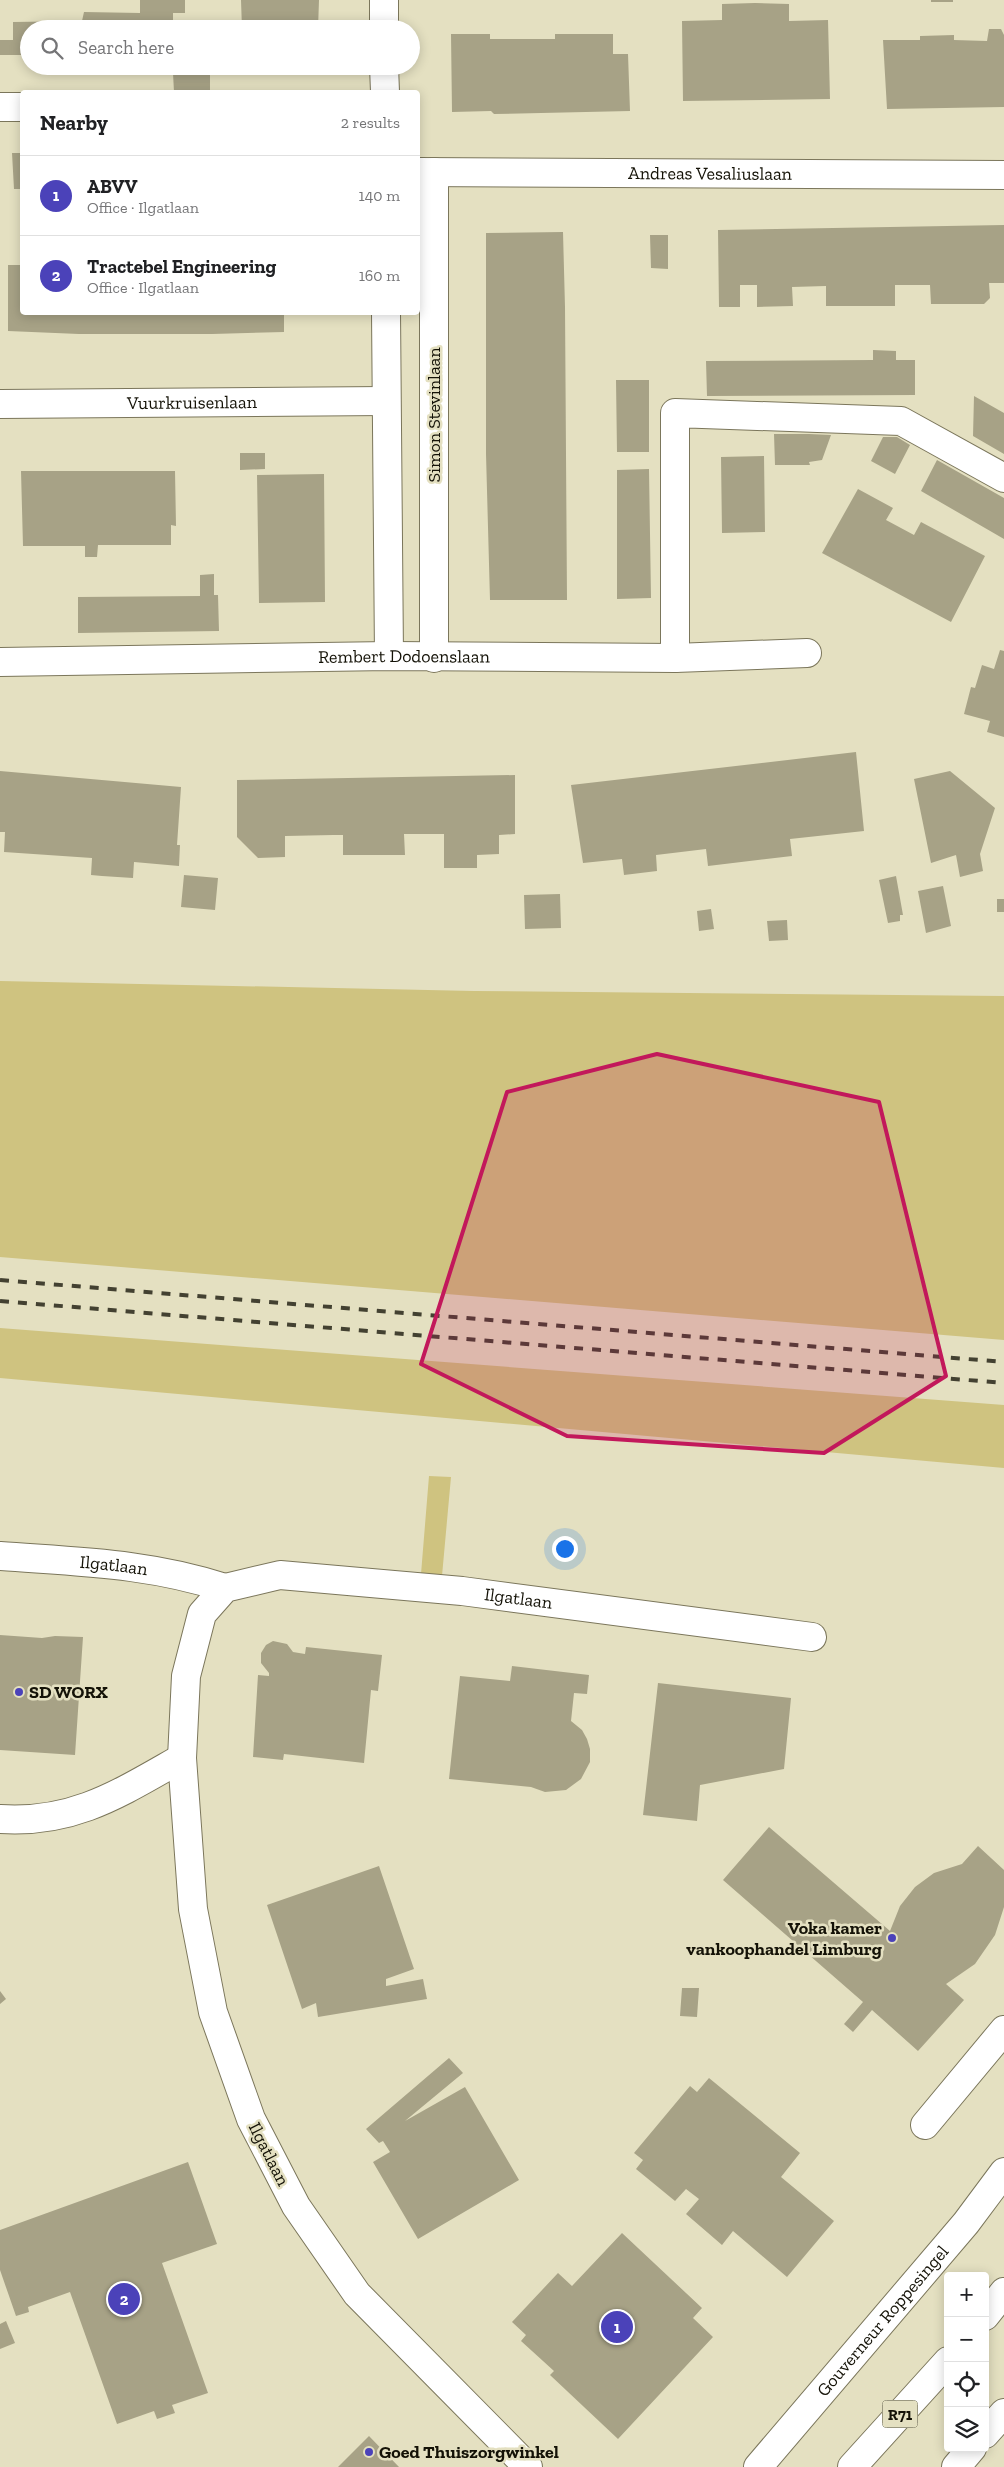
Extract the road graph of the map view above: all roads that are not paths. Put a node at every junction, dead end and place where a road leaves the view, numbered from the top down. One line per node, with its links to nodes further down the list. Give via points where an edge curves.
1 (384, 0): 2 (main road)
2 (384, 20)
3 (384, 75): 4 (main road)
4 (385, 90)
5 (0, 107): 6 (main road)
6 (20, 107)
7 (426, 172): 8 (main road, Andreas Vesaliuslaan); 15 (main road, Simon Stevinlaan)
8 (1004, 175)
9 (386, 315): 10 (main road)
10 (386, 402): 11 (main road, Vuurkruisenlaan); 14 (main road)
11 (0, 404)
12 (1004, 478): 16 (main road, via 901,421 675,413)
13 (807, 653): 16 (main road, Rembert Dodoenslaan)
14 (389, 656): 15 (main road, Rembert Dodoenslaan); 17 (main road, Rembert Dodoenslaan)
15 (434, 658): 16 (main road, Rembert Dodoenslaan)
16 (675, 658)
17 (0, 662)
18 (0, 1556): 19 (main road, Ilgatlaan, via 134,1566 187,1576)
19 (225, 1588): 20 (main road, Ilgatlaan, via 280,1575 462,1591); 21 (main road, Ilgatlaan, via 202,1614 186,1676)
20 (812, 1637)
21 (182, 1758): 22 (main road, via 115,1796 77,1812 28,1821); 32 (main road, Ilgatlaan, via 193,1909 213,2012 251,2119 296,2206 357,2294)
22 (0, 1819)
23 (1004, 2030): 24 (main road)
24 (925, 2125)
25 (1004, 2172): 33 (main road, Gouverneur Roppesingel, via 966,2223)
26 (1004, 2292): 27 (main road)
27 (989, 2311)
28 (947, 2362): 34 (main road, R71)
29 (1004, 2413): 30 (main road)
30 (989, 2430)
31 (969, 2452): 35 (main road)
32 (528, 2467)
33 (758, 2467)
34 (852, 2467)
35 (956, 2467)

